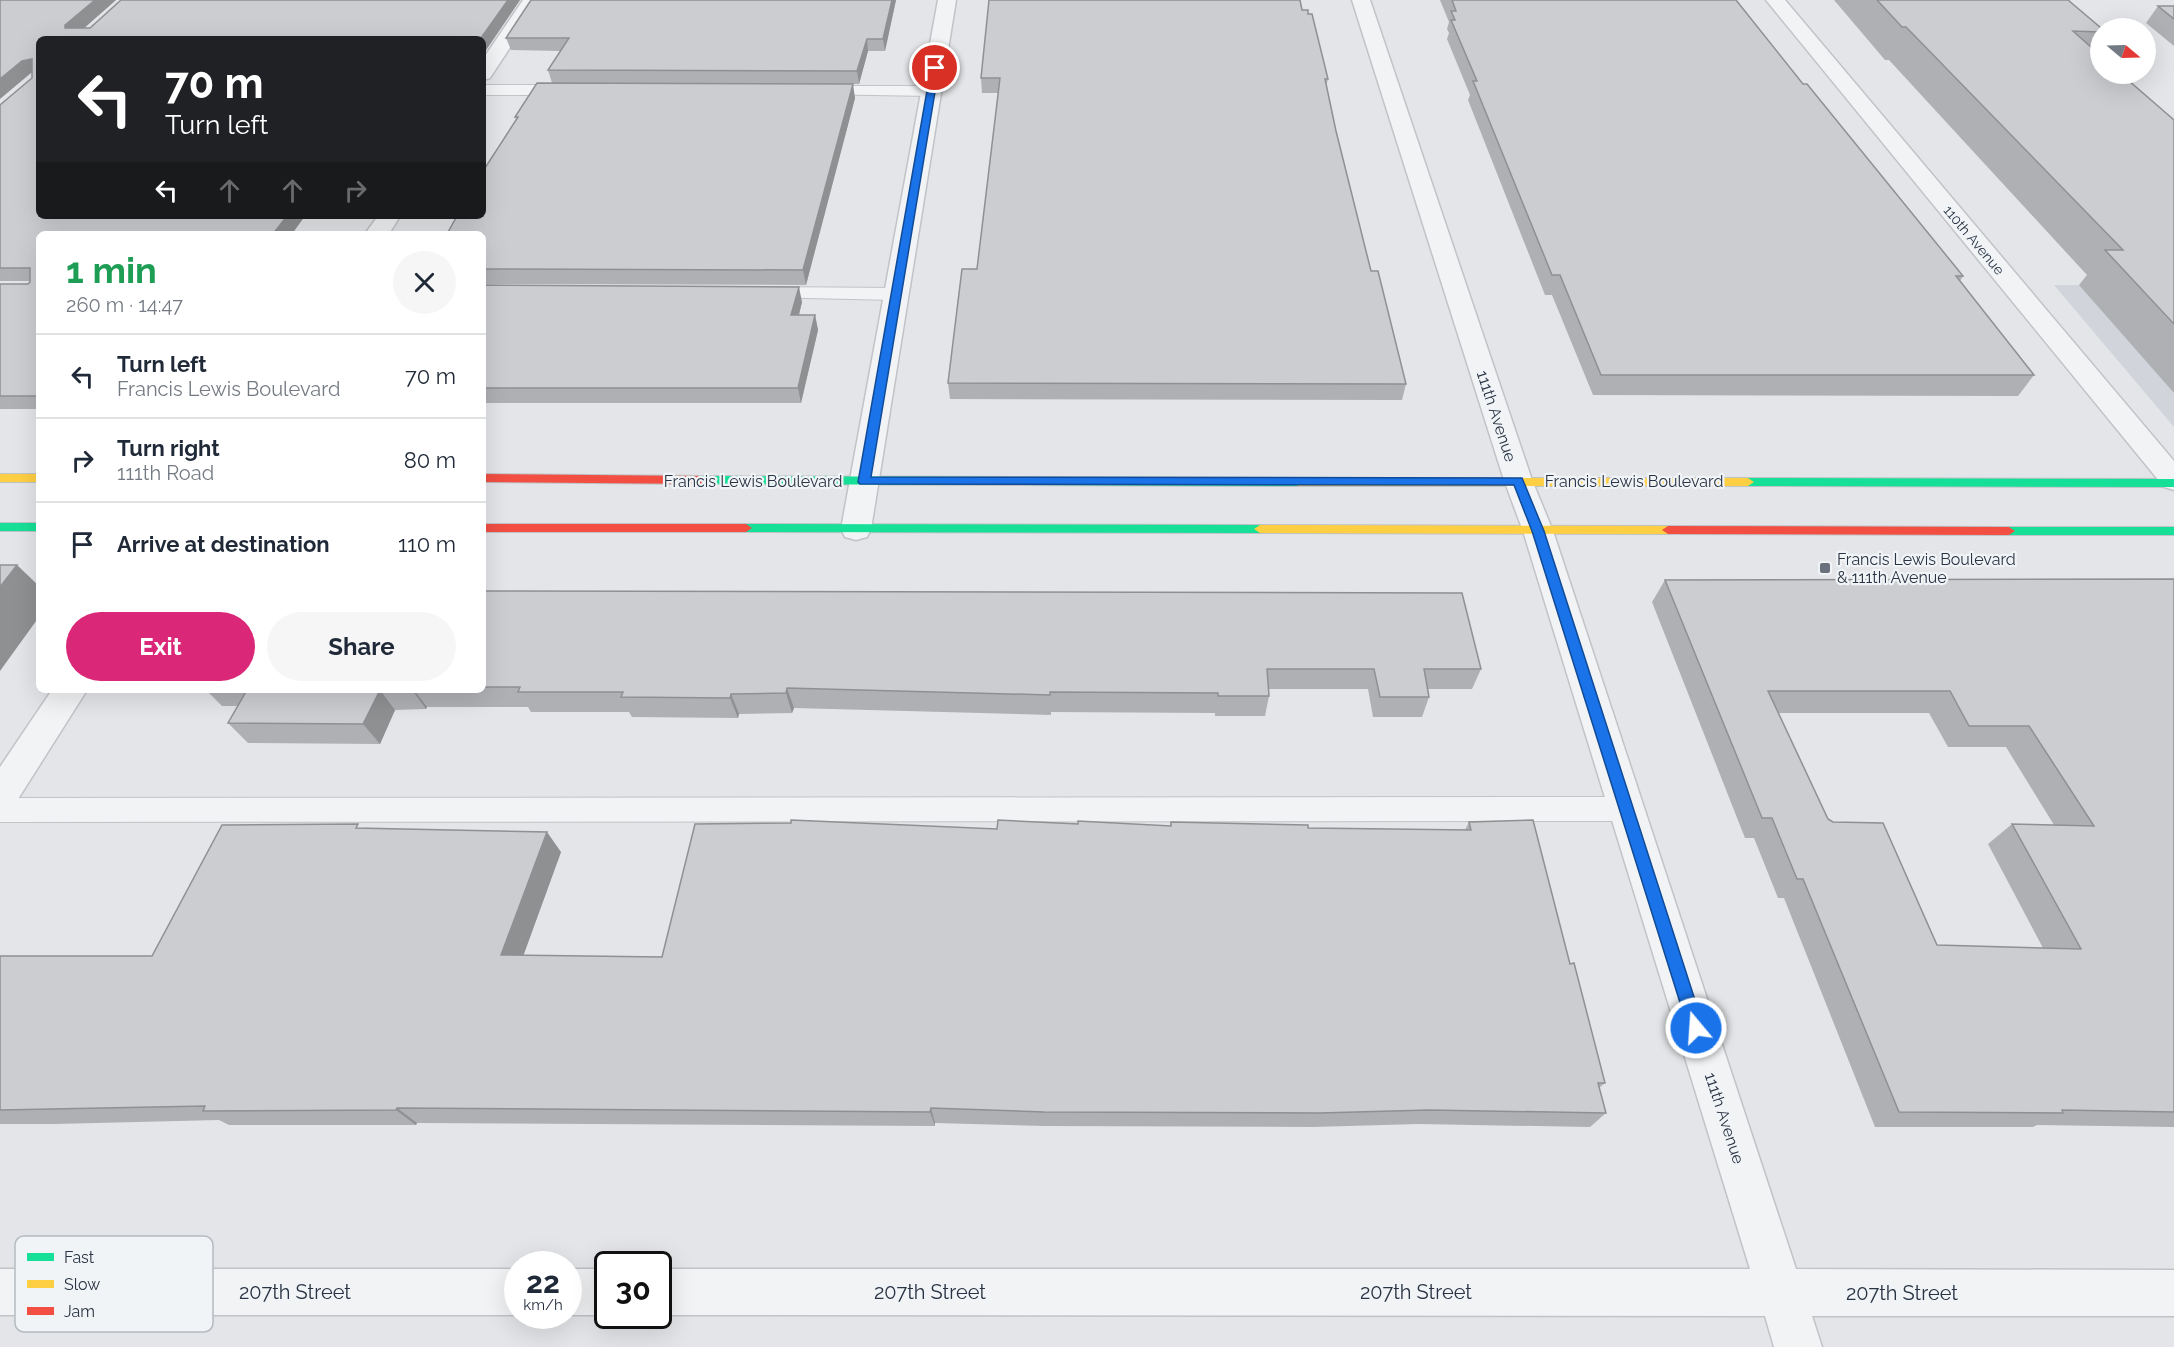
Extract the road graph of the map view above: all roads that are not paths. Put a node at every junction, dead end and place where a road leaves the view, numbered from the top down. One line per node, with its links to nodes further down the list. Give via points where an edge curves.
1 (532, 0): 5 (street)
2 (947, 0): 9 (street)
3 (1361, 0): 15 (street, 111th Avenue)
4 (1775, 0): 17 (street, 110th Avenue)
5 (486, 70)
6 (486, 90): 7 (lane)
7 (585, 90)
8 (806, 91): 9 (lane)
9 (931, 91): 11 (street)
10 (752, 293): 11 (lane)
11 (896, 294): 16 (street)
12 (0, 478): 13 (main road)
13 (36, 478)
14 (486, 478): 16 (main road, Francis Lewis Boulevard)
15 (1518, 480): 16 (main road, Francis Lewis Boulevard); 17 (main road, Francis Lewis Boulevard); 22 (street, 111th Avenue)
16 (864, 482): 21 (street)
17 (2174, 482)
18 (0, 527): 19 (main road)
19 (36, 527)
20 (486, 528): 21 (main road)
21 (856, 529): 22 (main road)
22 (1538, 531): 23 (main road); 26 (street, 111th Avenue)
23 (2174, 531)
24 (68, 693): 25 (street)
25 (0, 796)
26 (1626, 809): 27 (lane); 31 (street, 111th Avenue)
27 (0, 810)
28 (213, 1292): 29 (street, 207th Street)
29 (504, 1292)
30 (672, 1292): 31 (street, 207th Street)
31 (1780, 1293): 32 (street, 207th Street); 33 (street, 111th Avenue)
32 (2174, 1293)
33 (1798, 1347)

